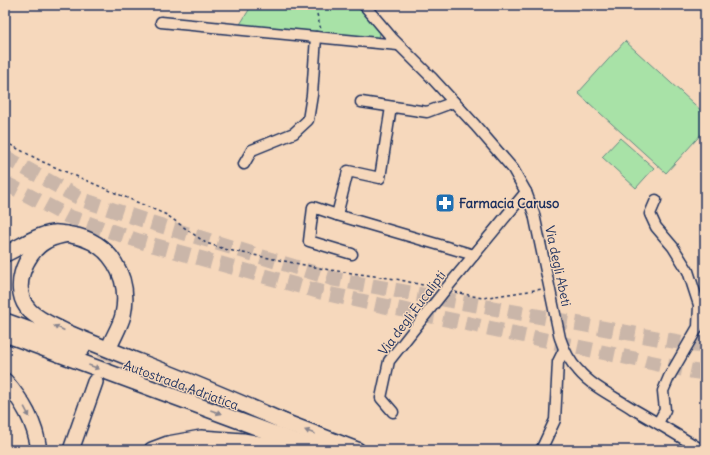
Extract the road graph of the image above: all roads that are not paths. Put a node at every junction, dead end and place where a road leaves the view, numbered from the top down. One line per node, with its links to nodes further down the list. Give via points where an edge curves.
1 (364, 5): 4 (street, Via degli Abeti)
2 (162, 22): 3 (street)
3 (320, 37): 4 (street); 8 (street, via 308,120 294,133 252,150)
4 (398, 45): 6 (street, Via degli Abeti)
5 (361, 102): 7 (street)
6 (454, 102): 7 (street, via 427,112); 9 (street, Via degli Abeti, via 509,164)
7 (391, 107): 11 (street, via 380,178 348,171)
8 (244, 164)
9 (526, 192): 15 (street, Via degli Eucalipti); 19 (street, Via degli Abeti, via 534,214)
10 (656, 200): 23 (street, via 650,214 656,227 688,271 699,305 698,328 663,391 665,410)
11 (337, 215): 14 (street, via 313,208 309,241); 15 (street)
12 (67, 234): 13 (highway, via 54,232 40,236); 18 (highway, via 90,239 101,246 111,256 122,278 123,316); 24 (highway, one-way to 12, via 205,387 82,339 45,322 30,311 21,297 20,283 25,266 34,251 46,241)
13 (5, 254)
14 (352, 254)
15 (474, 255): 22 (street, Via degli Eucalipti, via 389,361 380,398)
16 (5, 321): 24 (highway, Autostrada Adriatica)
17 (5, 334): 29 (highway, Autostrada Adriatica, one-way to 29)
18 (111, 343)
19 (564, 350): 23 (street, Via degli Abeti, via 578,371 588,380); 31 (street, via 558,362 555,420)
20 (5, 381): 25 (highway, one-way to 25, via 28,412 37,433)
21 (95, 382): 26 (highway)
22 (393, 412)
23 (658, 423): 32 (street, Via degli Abeti)
24 (289, 424): 30 (highway, Autostrada Adriatica, one-way to 24)
25 (39, 450)
26 (71, 450)
27 (152, 450): 28 (highway, via 168,444 201,438 244,441)
28 (293, 450)
29 (318, 450)
30 (356, 450)
31 (541, 450)
32 (702, 450)

